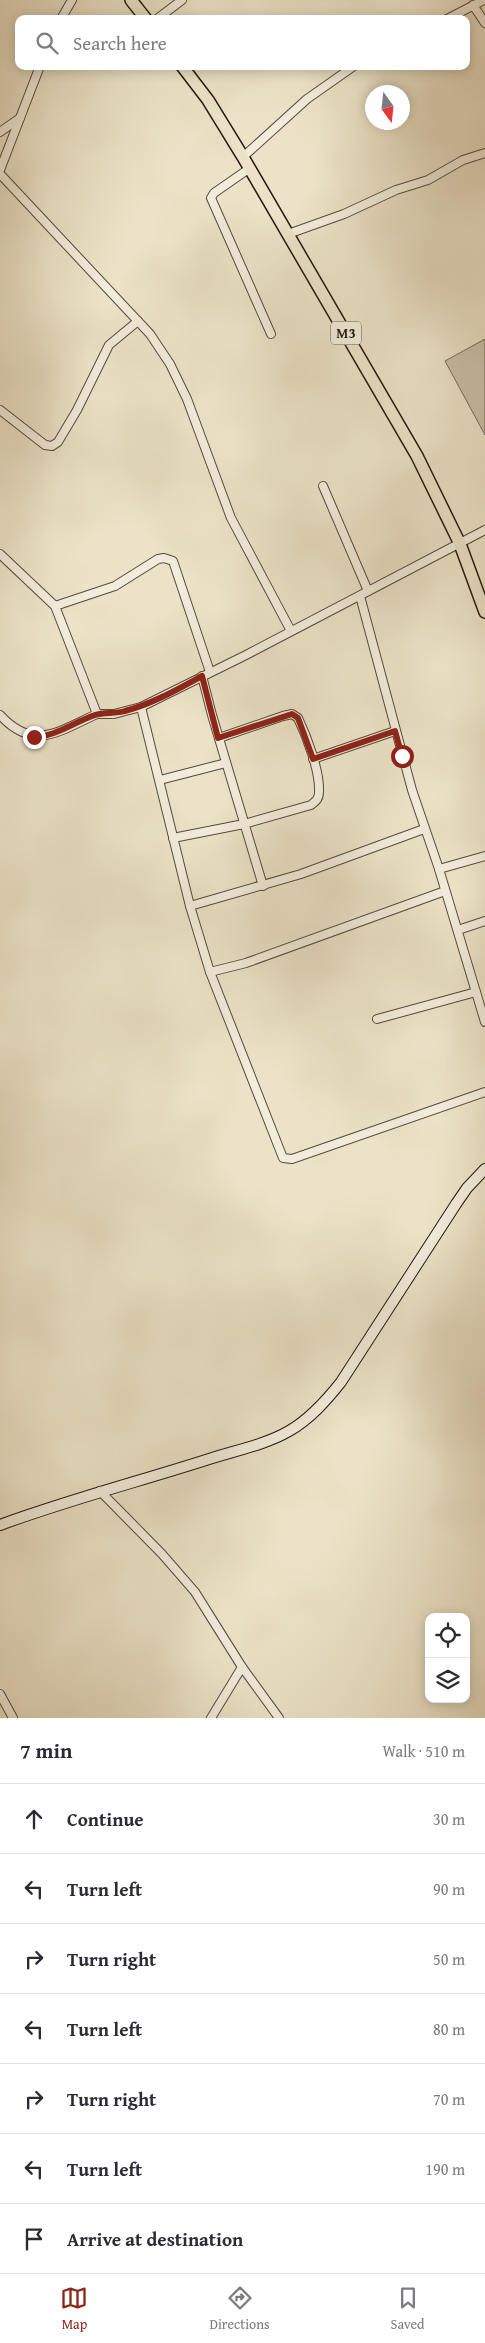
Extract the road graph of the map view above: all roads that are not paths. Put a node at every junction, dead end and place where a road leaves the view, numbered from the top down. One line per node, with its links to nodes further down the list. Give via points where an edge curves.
1 (72, 0): 6 (street)
2 (131, 0): 7 (main road)
3 (182, 0): 8 (street)
4 (484, 0): 5 (street)
5 (474, 5): 9 (street); 10 (street)
6 (63, 15)
7 (143, 15)
8 (162, 15)
9 (455, 15)
10 (485, 23)
11 (38, 70): 14 (street)
12 (185, 70): 17 (main road, M3)
13 (348, 70): 17 (street, via 307,99)
14 (20, 118): 15 (street); 19 (street)
15 (0, 132)
16 (485, 153): 20 (street, via 463,160 428,180)
17 (244, 157): 18 (main road, M3)
18 (250, 168): 20 (main road, M3); 22 (street, via 211,198)
19 (0, 172): 21 (street)
20 (288, 234): 26 (main road, M3, via 417,456)
21 (138, 321): 23 (street, via 108,345 77,410 58,442 52,446 45,445); 32 (street, via 170,364 187,399 231,518)
22 (271, 334)
23 (0, 410)
24 (323, 486): 28 (street)
25 (485, 530): 26 (street)
26 (460, 544): 28 (street); 31 (main road, M3)
27 (0, 554): 30 (street)
28 (368, 591): 29 (street)
29 (360, 596): 32 (street); 37 (street)
30 (55, 606): 33 (street, via 115,586 158,559 169,559 173,561); 35 (street)
31 (485, 612)
32 (290, 631): 33 (street)
33 (206, 674): 34 (street); 38 (street)
34 (141, 707): 35 (street, via 114,714); 41 (street)
35 (97, 714): 36 (street, via 45,737 24,734)
36 (0, 715)
37 (395, 731): 39 (street); 43 (street)
38 (218, 738): 39 (street, via 292,714 298,718); 40 (street)
39 (313, 759): 42 (street, via 320,793 317,800 311,805)
40 (226, 763): 41 (street); 42 (street)
41 (160, 780): 44 (street)
42 (244, 824): 44 (street); 47 (street)
43 (424, 829): 46 (street); 47 (street)
44 (174, 838): 49 (street)
45 (485, 856): 46 (street)
46 (439, 869): 48 (street)
47 (263, 886): 49 (street)
48 (444, 891): 51 (street); 52 (street, via 246,963)
49 (190, 906): 52 (street)
50 (485, 921): 51 (street)
51 (458, 930): 53 (street)
52 (210, 972): 56 (street, via 282,1158 292,1159)
53 (476, 992): 54 (street); 55 (street)
54 (377, 1019)
55 (485, 1022)
56 (485, 1092)
57 (485, 1169): 58 (street, via 456,1204 341,1382 303,1422 262,1442)
58 (100, 1491): 59 (street); 60 (street, via 196,1592)
59 (0, 1525)
60 (242, 1667): 63 (street); 64 (street)
61 (0, 1694): 62 (street)
62 (13, 1718)
63 (211, 1718)
64 (280, 1718)

